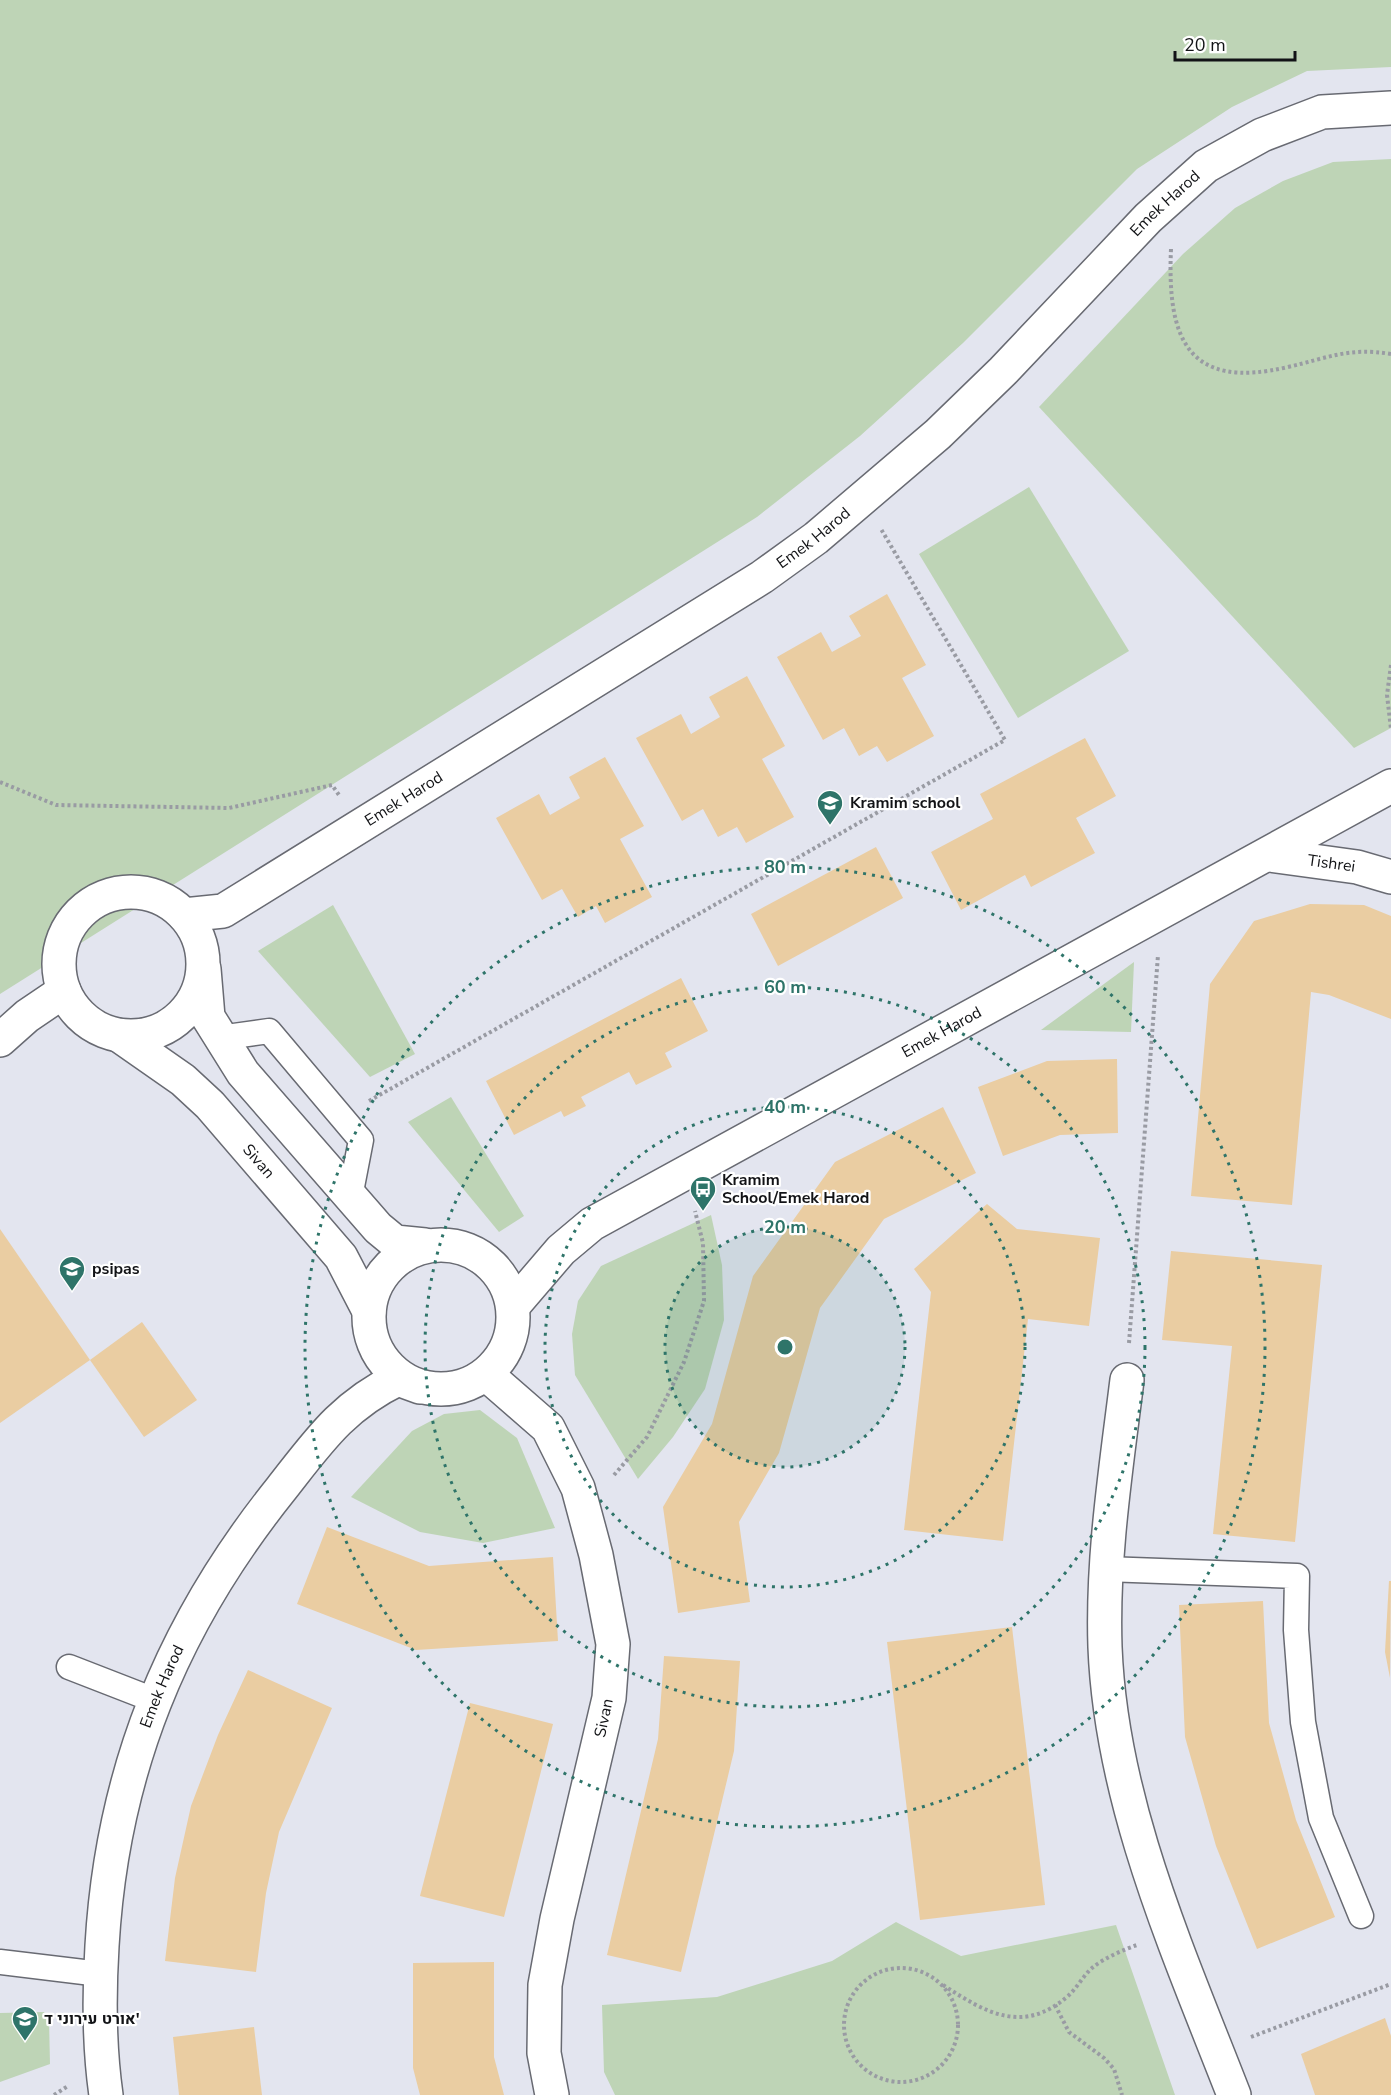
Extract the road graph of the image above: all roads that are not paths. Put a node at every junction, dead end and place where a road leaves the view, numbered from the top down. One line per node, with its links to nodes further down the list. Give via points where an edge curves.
1 (1391, 108): 5 (street, Emek Harod, via 1322,112 1262,135 1206,166 1003,371 816,538 762,577 223,910)
2 (1391, 786): 3 (street, Emek Harod)
3 (1270, 855): 4 (street, Tishrei, via 1357,867); 13 (street, Emek Harod, via 592,1224 561,1250)
4 (1391, 877)
5 (184, 915): 6 (street, via 201,944); 7 (street, via 164,899 140,892 115,893 92,903 78,915 64,937 59,961)
6 (204, 969): 8 (street, via 198,993 170,1026 146,1035); 9 (street, via 208,1017)
7 (63, 991): 8 (street, via 77,1012 96,1028); 10 (street)
8 (120, 1036): 14 (street, Sivan, via 183,1080 210,1105 341,1257)
9 (219, 1038): 11 (street, via 243,1073); 11 (lane, via 269,1031 361,1140)
10 (0, 1040)
11 (350, 1197): 12 (street, via 395,1242)
12 (425, 1245): 13 (street, via 450,1244 474,1252 495,1267 505,1281); 14 (street, via 402,1255 383,1272 371,1294)
13 (513, 1306): 15 (street, via 512,1331 503,1355)
14 (369, 1311): 17 (street, via 373,1344 380,1357 397,1376)
15 (486, 1374): 17 (street, via 470,1384 445,1390); 25 (street, Sivan, via 548,1428 578,1488 613,1644 609,1698 545,1985 544,2053)
16 (1127, 1380): 18 (street)
17 (420, 1387): 20 (street, Emek Harod, via 398,1379 370,1392 326,1431 247,1531 192,1622)
18 (1105, 1569): 21 (lane, via 1296,1576 1303,1722 1321,1818); 26 (street, via 1105,1649 1116,1741 1137,1833)
19 (69, 1667): 20 (lane)
20 (154, 1700): 23 (street, Emek Harod, via 122,1798 105,1886)
21 (1361, 1916)
22 (0, 1962): 23 (lane)
23 (100, 1974): 24 (street, Emek Harod, via 101,2066)
24 (106, 2095)
25 (552, 2095)
26 (1234, 2095)

